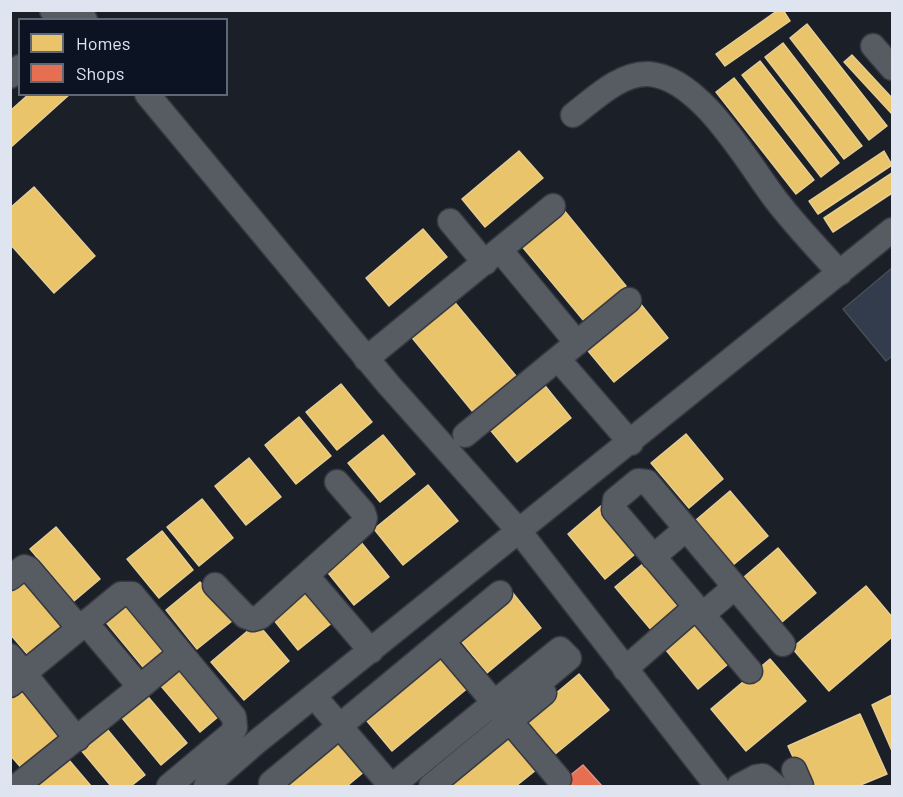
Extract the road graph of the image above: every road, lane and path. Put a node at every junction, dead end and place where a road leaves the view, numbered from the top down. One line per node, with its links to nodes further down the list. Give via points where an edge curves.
1 (873, 46): 2 (street)
2 (892, 68)
3 (149, 96): 12 (street)
4 (573, 115): 9 (street, via 627,78 648,74 674,81 703,106)
5 (553, 206): 8 (street)
6 (450, 221): 8 (street)
7 (892, 230): 9 (street)
8 (493, 257): 11 (street); 12 (street)
9 (840, 273): 15 (street)
10 (629, 300): 11 (street)
11 (578, 343): 13 (street)
12 (366, 359): 20 (street)
13 (558, 359): 14 (street); 15 (street)
14 (465, 435)
15 (631, 443): 16 (street)
16 (603, 465): 18 (street); 20 (street)
17 (337, 482): 22 (street, via 365,518 358,530)
18 (626, 490): 19 (street, via 638,481 647,483); 21 (street, via 615,500 614,510)
19 (686, 529): 21 (street); 25 (street)
20 (519, 531): 29 (street); 32 (street)
21 (653, 556): 27 (street)
22 (308, 576): 24 (street, via 261,617 253,619 245,616); 32 (street)
23 (10, 578): 28 (street, via 29,568)
24 (215, 585)
25 (735, 587): 27 (street); 31 (street)
26 (500, 593): 30 (street)
27 (699, 611): 35 (street); 37 (street)
28 (82, 625): 33 (street, via 129,592); 36 (street); 38 (street)
29 (600, 634): 34 (street); 35 (street)
30 (442, 641): 41 (street); 42 (street)
31 (783, 644)
32 (371, 651): 39 (street)
33 (181, 653): 38 (street); 46 (street, via 235,722 231,734)
34 (569, 658): 40 (street); 41 (street, via 560,649)
35 (625, 669): 51 (street)
36 (15, 671): 43 (street)
37 (750, 671)
38 (140, 687): 43 (street)
39 (314, 696): 42 (street); 47 (street)
40 (521, 698)
41 (502, 712): 44 (street); 49 (street); 50 (street)
42 (339, 726): 48 (street, via 271,783); 49 (street)
43 (77, 739): 45 (street)
44 (559, 779)
45 (13, 786)
46 (169, 786)
47 (206, 786)
48 (274, 786)
49 (391, 786)
50 (430, 786)
51 (717, 786)
52 (739, 786): 53 (street, via 763,776)
53 (775, 786)

